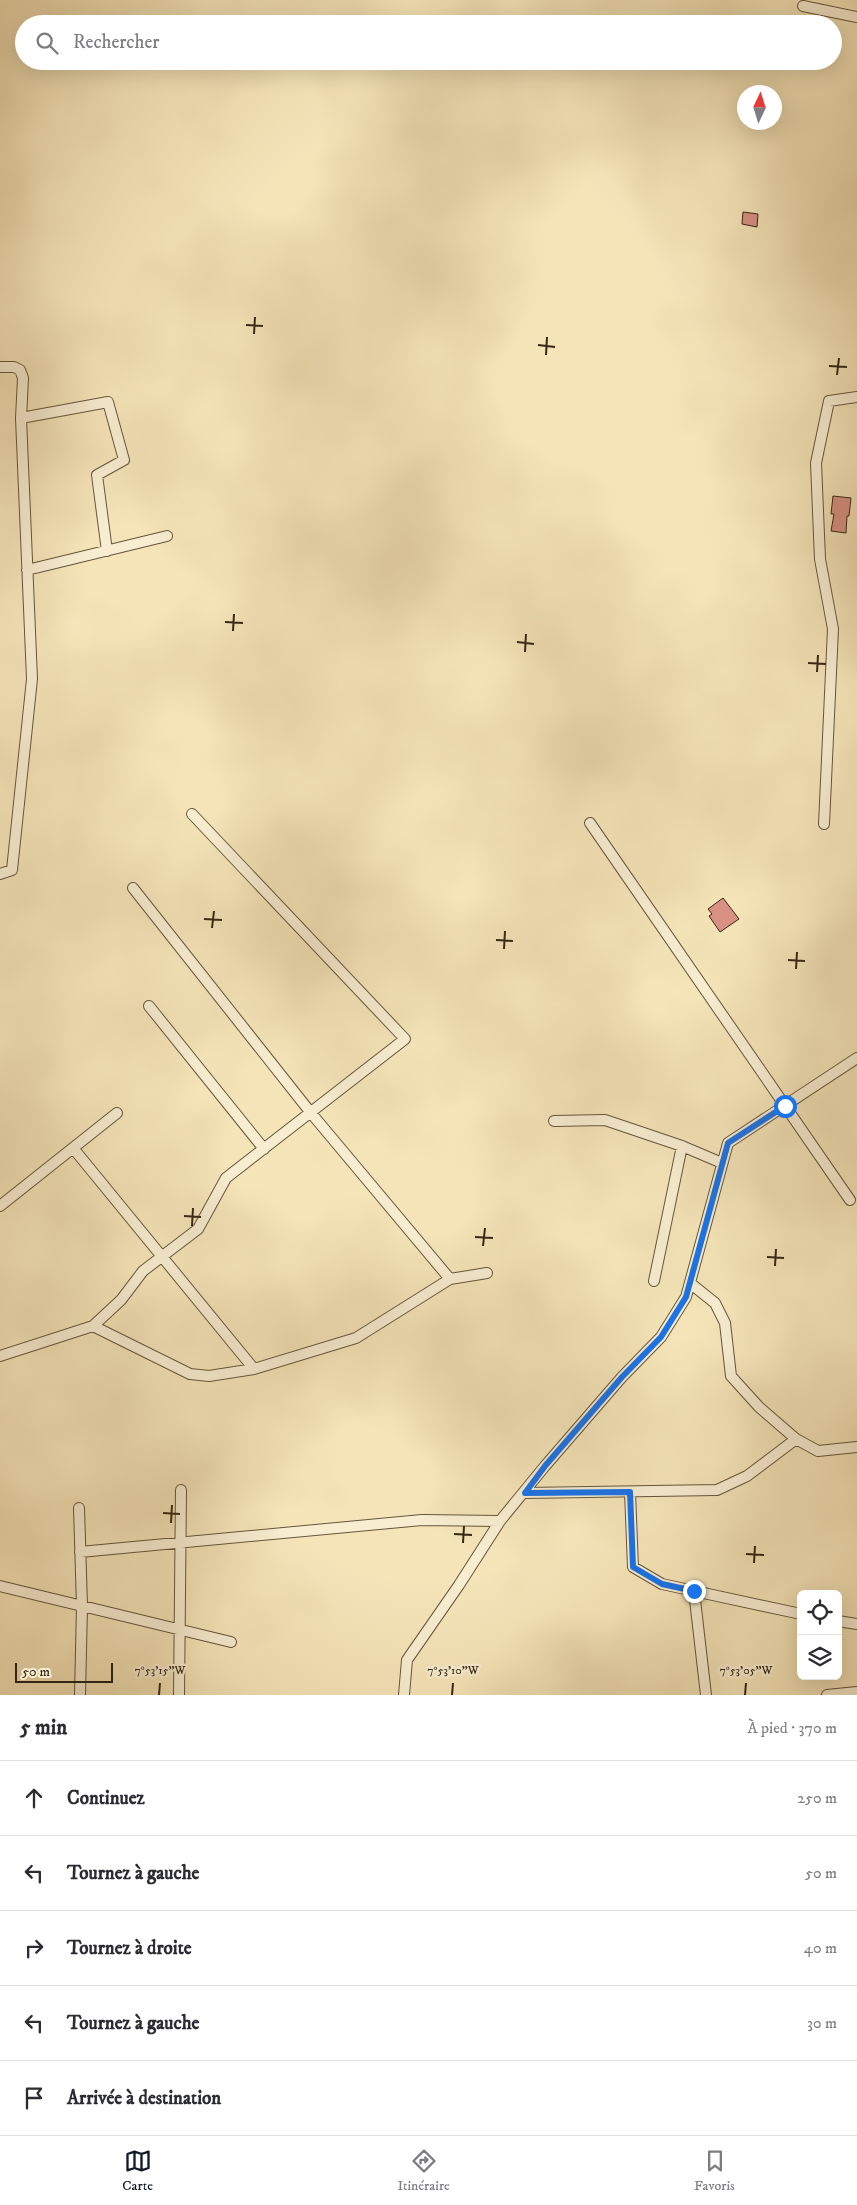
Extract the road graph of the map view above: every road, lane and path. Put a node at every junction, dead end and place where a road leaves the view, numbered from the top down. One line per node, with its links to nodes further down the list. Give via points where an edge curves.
1 (803, 6): 2 (street)
2 (857, 17)
3 (0, 367): 5 (street, via 20,370 23,378)
4 (857, 397): 11 (street, via 829,401 816,463 820,559 833,629)
5 (21, 418): 7 (street, via 108,402 124,460 97,475); 8 (street)
6 (167, 536): 7 (street)
7 (107, 551): 8 (street)
8 (27, 570): 12 (street, via 32,679 12,870)
9 (192, 814): 18 (street, via 404,1039)
10 (590, 823): 16 (street)
11 (824, 824)
12 (0, 874)
13 (133, 888): 18 (street)
14 (149, 1006): 22 (street)
15 (857, 1058): 16 (street)
16 (785, 1106): 23 (street, via 728,1143); 24 (street)
17 (117, 1113): 21 (street)
18 (311, 1113): 22 (street); 28 (street)
19 (554, 1121): 20 (street, via 605,1120)
20 (682, 1146): 23 (street); 29 (street)
21 (73, 1148): 25 (street); 26 (street)
22 (264, 1149): 26 (street, via 226,1178 198,1229)
23 (722, 1163): 30 (street)
24 (850, 1200)
25 (0, 1206)
26 (162, 1257): 31 (street, via 143,1272 122,1300); 33 (street)
27 (487, 1273): 28 (street)
28 (450, 1279): 33 (street, via 356,1338)
29 (654, 1281)
30 (690, 1284): 34 (street, via 715,1304 725,1323 731,1376); 38 (street, via 686,1297 661,1337 616,1384)
31 (93, 1326): 32 (street); 33 (street, via 190,1374 209,1376)
32 (0, 1356)
33 (254, 1369)
34 (796, 1440): 35 (street, via 818,1451); 37 (street, via 747,1476 716,1490)
35 (857, 1446)
36 (180, 1490): 41 (street)
37 (630, 1492): 38 (street); 44 (street, via 633,1567 662,1584)
38 (525, 1493): 40 (street)
39 (79, 1508): 42 (street)
40 (500, 1522): 41 (street, via 422,1520); 54 (street, via 406,1660)
41 (180, 1543): 42 (street); 49 (street)
42 (80, 1552): 45 (street)
43 (0, 1586): 45 (street)
44 (694, 1591): 46 (street); 55 (street)
45 (82, 1606): 49 (street); 52 (street)
46 (797, 1613)
47 (842, 1622): 48 (street)
48 (857, 1624)
49 (180, 1630): 50 (street); 53 (street)
50 (231, 1642)
51 (857, 1692): 56 (street)
52 (80, 1695)
53 (179, 1695)
54 (404, 1695)
55 (706, 1695)
56 (827, 1695)

